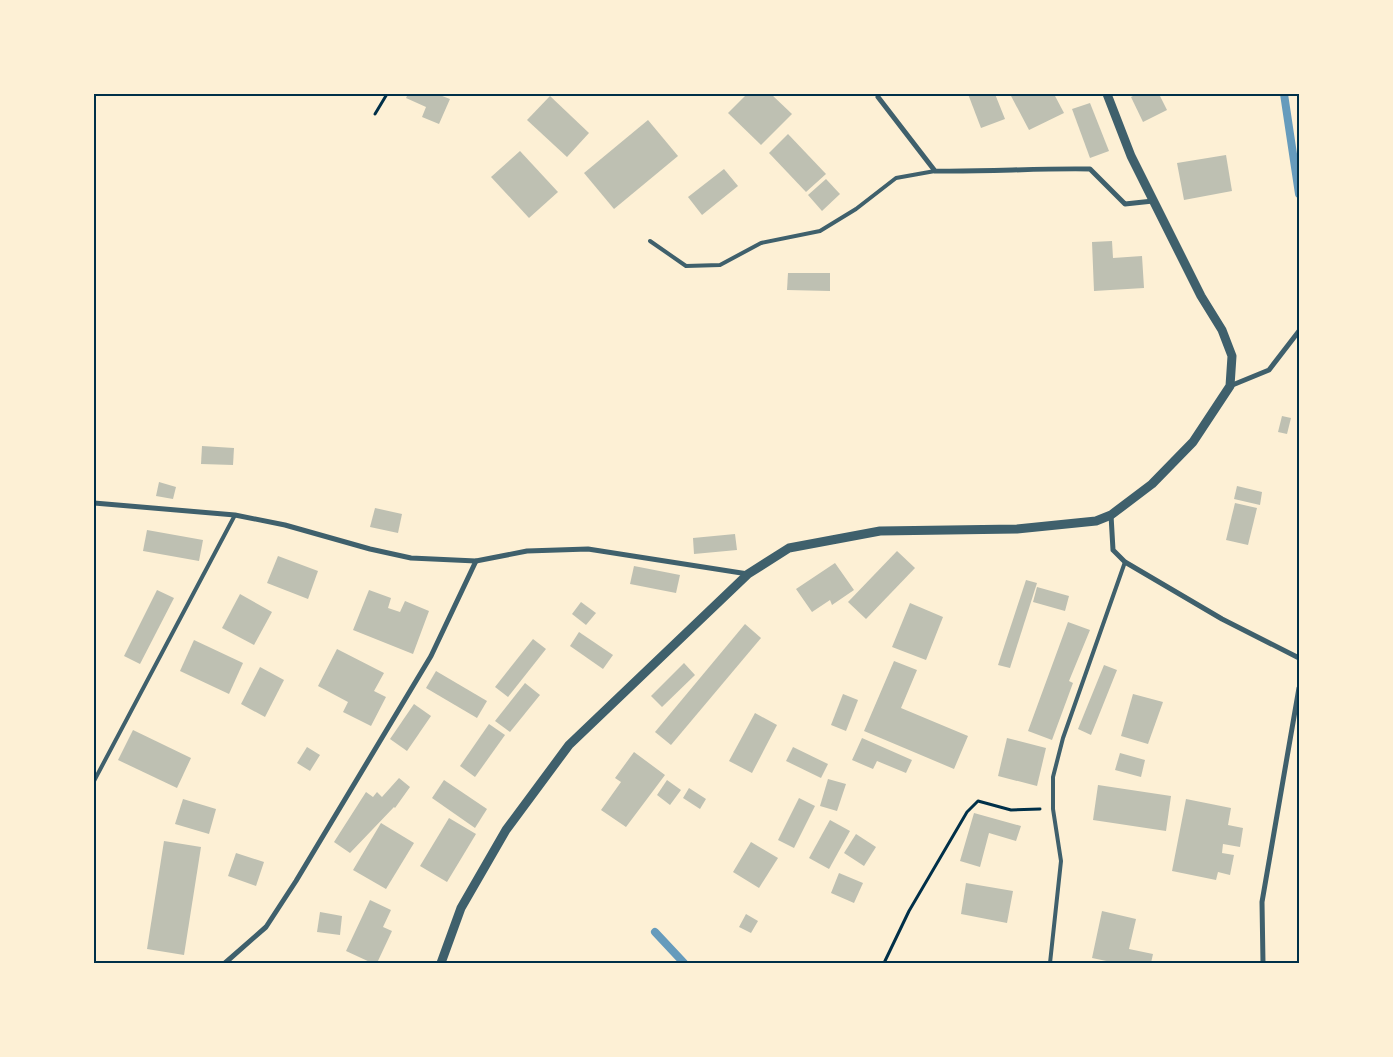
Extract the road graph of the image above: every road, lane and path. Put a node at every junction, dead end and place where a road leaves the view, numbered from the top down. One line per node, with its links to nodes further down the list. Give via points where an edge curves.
1 (386, 94): 4 (path)
2 (1107, 94): 6 (street)
3 (878, 97): 5 (street)
4 (375, 114)
5 (935, 171): 6 (street, via 1090,168 1126,204); 7 (lane, via 896,178 856,210 820,231 761,243 720,265 686,266)
6 (1153, 201): 9 (street, via 1222,330 1232,356)
7 (650, 241)
8 (1299, 332): 9 (street, via 1270,370)
9 (1230, 386): 12 (street, via 1193,442 1152,484)
10 (94, 503): 11 (street)
11 (235, 514): 13 (street, via 411,558); 18 (lane)
12 (1111, 516): 14 (street, via 1113,550); 15 (street, via 1076,524 1017,529 880,531 788,548)
13 (476, 561): 15 (street, via 527,551 588,549); 20 (street, via 431,656 296,881 266,927)
14 (1125, 562): 16 (street, via 1222,619); 19 (lane, via 1062,738 1053,777)
15 (748, 574): 21 (street, via 569,745 496,848 461,908)
16 (1299, 658)
17 (1299, 688): 24 (street, via 1262,902)
18 (94, 781)
19 (1053, 809): 22 (path, via 1011,810 978,801 966,812); 23 (lane, via 1061,861)
20 (225, 963)
21 (441, 963)
22 (884, 963)
23 (1050, 963)
24 (1262, 963)

